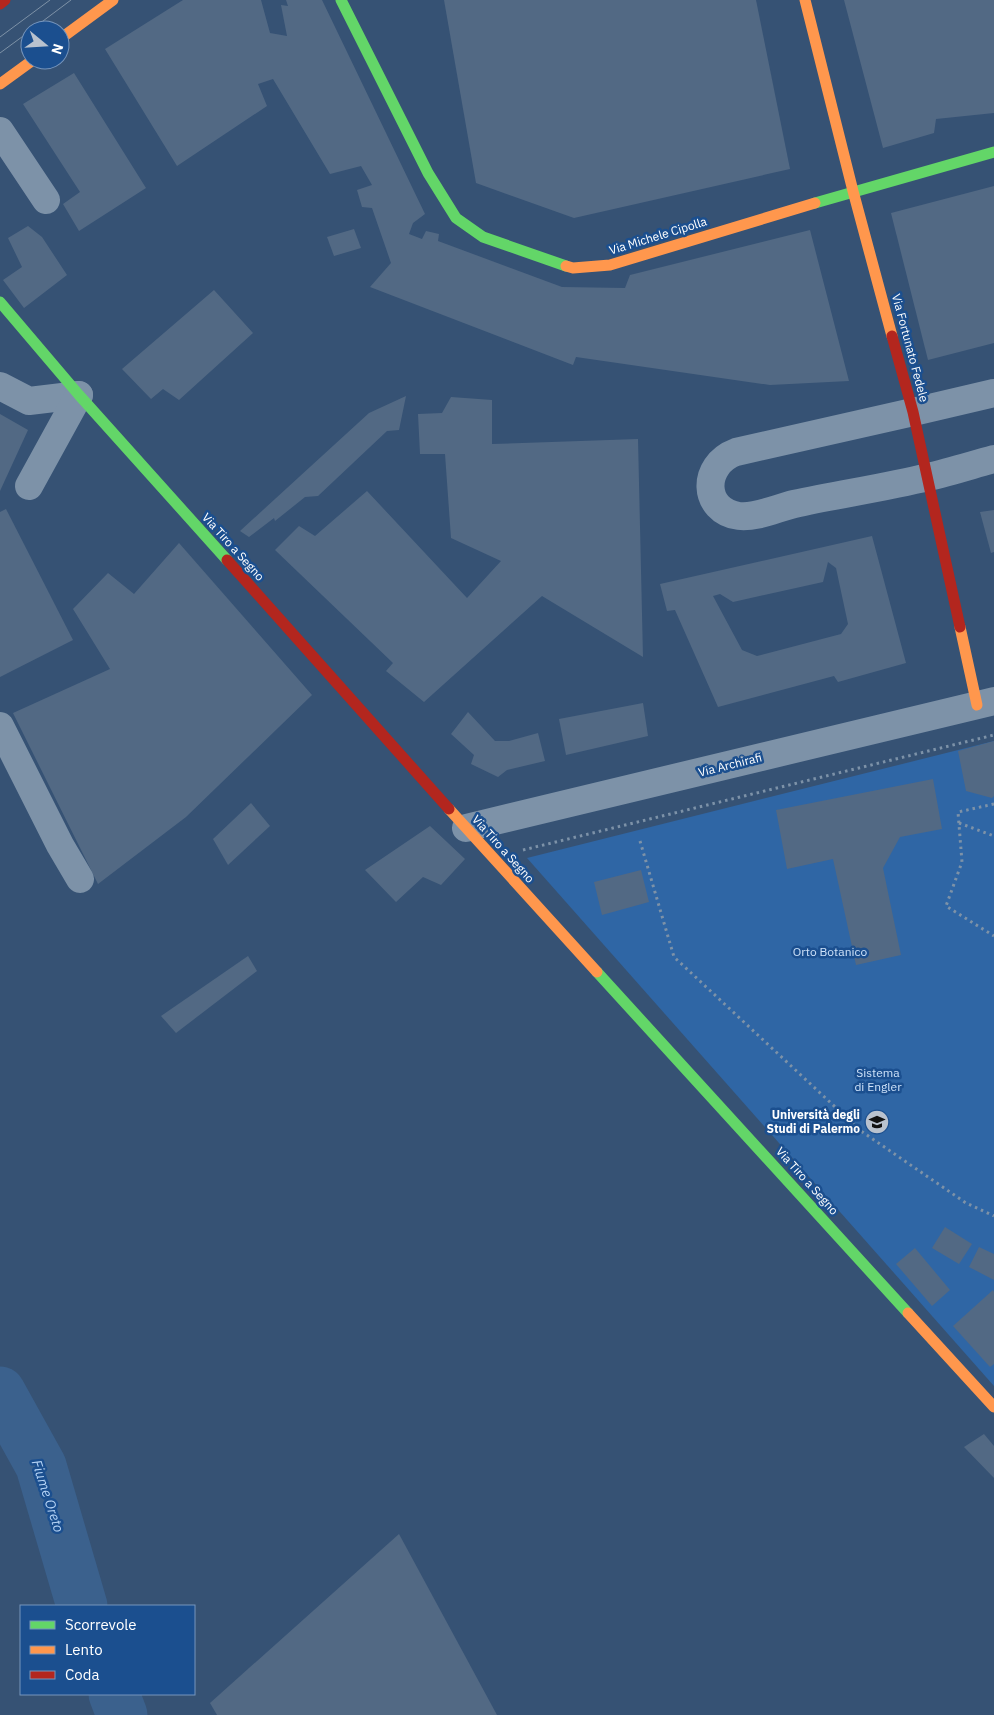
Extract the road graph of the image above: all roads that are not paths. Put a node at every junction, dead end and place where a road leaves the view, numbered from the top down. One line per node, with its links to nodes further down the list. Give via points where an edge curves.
1 (5, 0): 5 (street)
2 (113, 0): 6 (street)
3 (342, 0): 11 (street, Via Michele Cipolla, via 428,173 456,218 483,237 573,268 610,265)
4 (805, 0): 11 (street, Via Fortunato Fedele)
5 (0, 4)
6 (70, 32)
7 (20, 69): 8 (street)
8 (0, 84)
9 (0, 131): 12 (street)
10 (994, 152): 11 (street, Via Michele Cipolla)
11 (853, 191): 17 (street, Via Fortunato Fedele)
12 (46, 200)
13 (0, 302): 16 (street, Via Tiro a Segno)
14 (0, 386): 16 (street, via 30,401)
15 (994, 392): 17 (street)
16 (79, 395): 20 (street); 23 (street, Via Tiro a Segno)
17 (913, 412): 19 (street, Via Fortunato Fedele); 19 (street, via 736,452 718,462 710,482 711,492 722,509 741,516)
18 (994, 459): 19 (street)
19 (928, 477): 21 (street, Via Fortunato Fedele)
20 (29, 486)
21 (986, 703): 23 (street, Via Archirafi)
22 (0, 726): 24 (street)
23 (466, 828): 25 (street, Via Tiro a Segno)
24 (80, 879)
25 (994, 1407)

